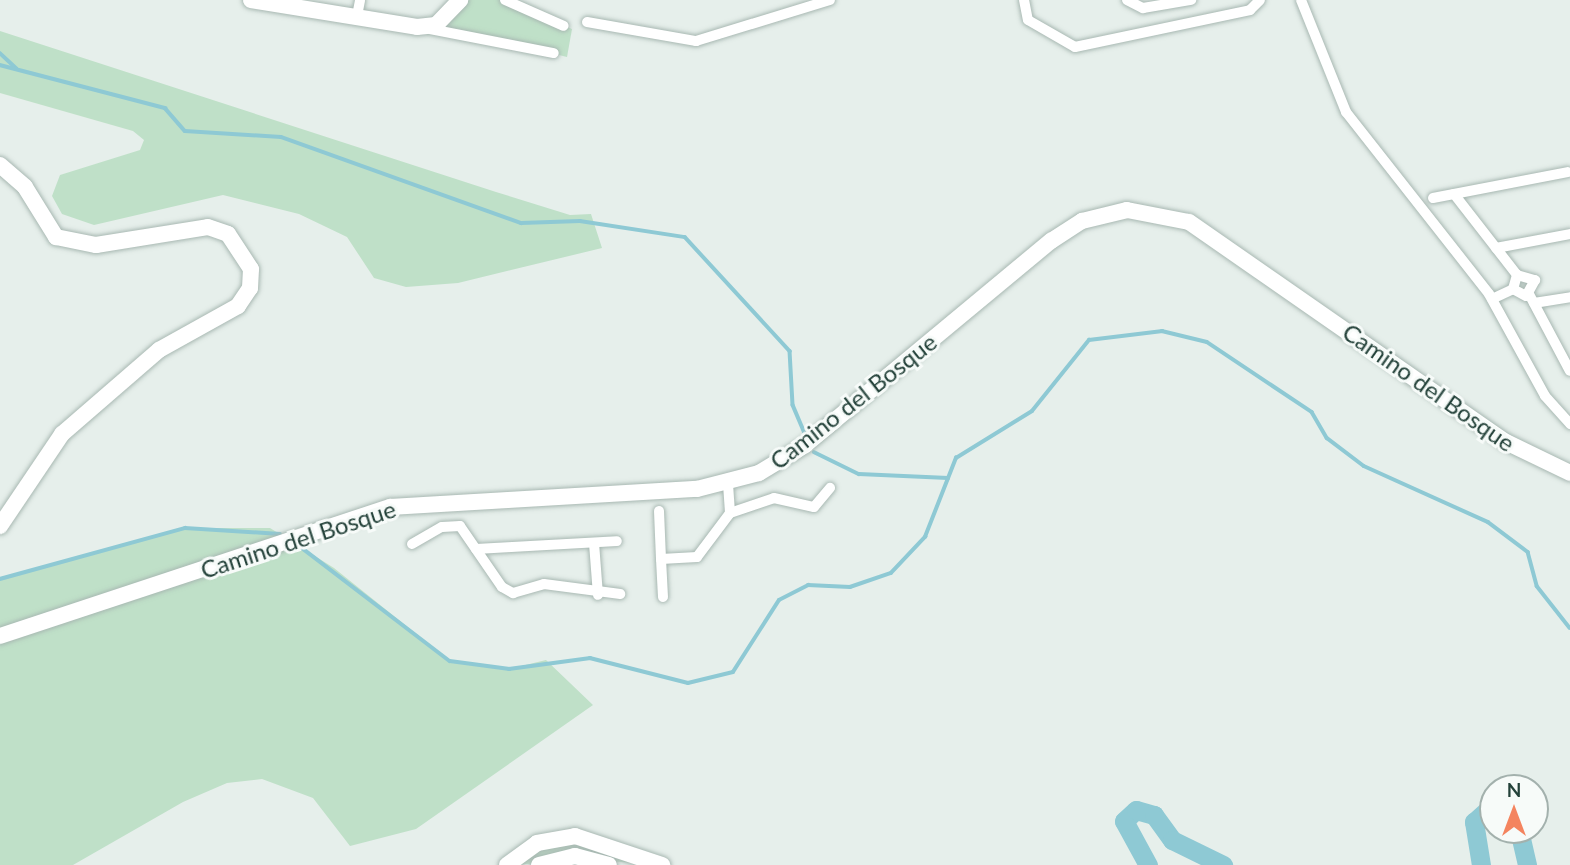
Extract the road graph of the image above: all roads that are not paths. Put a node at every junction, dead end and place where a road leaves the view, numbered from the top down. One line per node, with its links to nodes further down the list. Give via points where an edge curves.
1 (251, 0): 10 (street)
2 (460, 0): 13 (street, via 436,26)
3 (505, 0): 12 (street)
4 (830, 0): 11 (street, via 696,41)
5 (1024, 0): 8 (street, via 1028,20 1075,47 1250,10)
6 (1127, 0): 7 (street, via 1143,8)
7 (1191, 0)
8 (1260, 0)
9 (1301, 0): 24 (street, via 1346,112)
10 (359, 8): 13 (street)
11 (587, 22)
12 (564, 26)
13 (416, 27): 14 (street)
14 (554, 53)
15 (0, 165): 36 (street, via 25,187 56,237 96,245 208,227 228,234 251,270 250,288 239,306 159,350 62,434)
16 (1567, 172): 17 (street)
17 (1454, 194): 18 (street); 20 (street)
18 (1433, 198)
19 (1570, 234): 20 (street)
20 (1496, 248): 21 (street)
21 (1517, 275): 22 (street); 25 (street, via 1535,279)
22 (1513, 289): 24 (street); 25 (street)
23 (1570, 297): 25 (street)
24 (1492, 299): 28 (street, via 1545,396)
25 (1532, 299): 26 (street)
26 (1565, 354): 27 (street)
27 (1570, 371)
28 (1570, 424)
29 (1570, 473): 30 (street, Camino del Bosque, via 1506,442 1198,227 1169,214 1127,210 1082,221 1051,241 797,451)
30 (728, 484): 33 (street, Camino del Bosque); 35 (street)
31 (830, 488): 35 (street, via 814,507 774,499)
32 (440, 502): 33 (street, Camino del Bosque); 38 (street); 47 (street, Camino del Bosque, via 390,507)
33 (459, 502): 37 (street)
34 (659, 511): 43 (street)
35 (730, 513): 43 (street, via 698,557)
36 (0, 526)
37 (460, 526): 38 (street); 42 (street)
38 (442, 527): 41 (street)
39 (617, 541): 40 (street)
40 (594, 543): 42 (street); 45 (street)
41 (412, 544)
42 (476, 550): 45 (street, via 513,593 544,584)
43 (661, 559): 46 (street)
44 (620, 594): 45 (street)
45 (598, 595)
46 (663, 597)
47 (0, 636)
48 (508, 865): 51 (street, via 537,843 575,836)
49 (538, 865): 50 (street, via 575,856)
50 (608, 865)
51 (662, 865)

